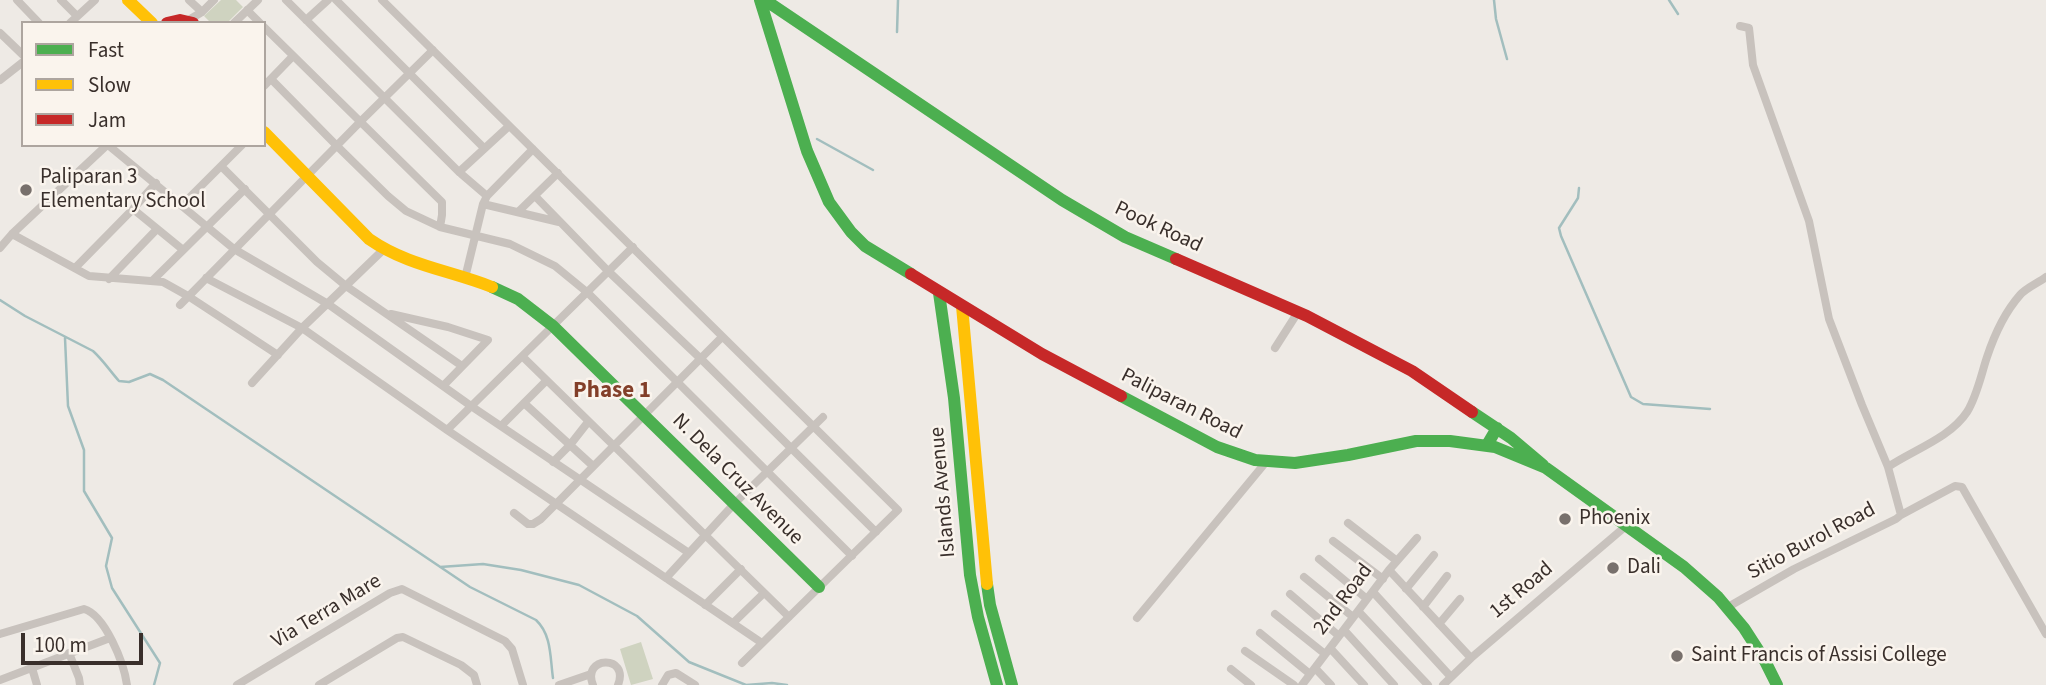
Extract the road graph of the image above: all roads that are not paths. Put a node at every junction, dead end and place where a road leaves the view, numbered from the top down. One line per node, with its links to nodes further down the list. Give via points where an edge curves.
1 (17, 0): 18 (street)
2 (61, 0): 16 (street)
3 (95, 0): 16 (street)
4 (118, 0): 20 (street)
5 (128, 0): 21 (street)
6 (189, 0): 15 (street)
7 (214, 0): 15 (street)
8 (258, 0): 14 (street)
9 (286, 0): 17 (street)
10 (328, 0): 17 (street)
11 (336, 0): 32 (street)
12 (382, 0): 28 (street)
13 (762, 0): 77 (street, Paliparan Road, via 812,169 834,213 865,246); 82 (street, Pook Road, via 1114,231)
14 (247, 10): 23 (street); 24 (street)
15 (202, 12): 22 (street)
16 (77, 16): 19 (street)
17 (306, 20): 35 (street)
18 (37, 21)
19 (72, 21)
20 (137, 21)
21 (150, 21)
22 (191, 21)
23 (236, 21)
24 (258, 21)
25 (1740, 26): 112 (street, Sitio Burol Road, via 1749,28 1753,65 1809,221 1829,320)
26 (266, 29): 30 (street)
27 (0, 33): 29 (street)
28 (433, 50): 32 (street); 37 (street)
29 (21, 53)
30 (293, 56): 34 (street); 36 (street)
31 (21, 64): 33 (street)
32 (409, 74): 35 (street); 43 (street)
33 (0, 80)
34 (268, 83): 39 (street)
35 (384, 99): 36 (street); 46 (street)
36 (361, 121): 39 (street); 59 (street, via 442,202)
37 (509, 126): 43 (street); 44 (street)
38 (266, 134): 48 (street, N. Dela Cruz Avenue)
39 (337, 146): 48 (street); 59 (street, via 406,211)
40 (105, 147): 61 (street)
41 (110, 147): 49 (street)
42 (240, 147): 45 (street)
43 (484, 148): 46 (street)
44 (533, 149): 47 (street); 52 (street)
45 (221, 166): 50 (street); 53 (street)
46 (459, 172): 52 (street)
47 (558, 173): 51 (street); 63 (street)
48 (307, 176): 56 (street); 67 (street, N. Dela Cruz Avenue)
49 (156, 183): 53 (street); 54 (street)
50 (245, 190): 56 (street); 58 (street)
51 (535, 196): 55 (street); 57 (street)
52 (485, 200): 55 (street); 62 (street)
53 (182, 205): 58 (street)
54 (133, 209): 60 (street); 68 (street)
55 (518, 212): 57 (street)
56 (269, 215): 66 (street); 75 (street)
57 (558, 222): 69 (street)
58 (207, 226): 65 (street); 66 (street)
59 (440, 227): 62 (street)
60 (157, 229): 65 (street); 73 (street)
61 (12, 234): 64 (street); 68 (street)
62 (475, 235): 72 (street); 76 (street, via 510,244 555,266)
63 (633, 247): 69 (street); 86 (street)
64 (0, 248)
65 (182, 249): 74 (street)
66 (234, 249): 71 (street); 79 (street)
67 (383, 250): 72 (street, N. Dela Cruz Avenue); 75 (street)
68 (75, 268): 73 (street)
69 (608, 271): 76 (street); 90 (street)
70 (2046, 277): 112 (street, via 2021,294 2007,312 1966,413 1938,437)
71 (206, 278): 78 (street); 85 (street)
72 (465, 278): 84 (street, N. Dela Cruz Avenue, via 508,293)
73 (109, 279): 74 (street)
74 (152, 281): 78 (street)
75 (346, 286): 79 (street); 83 (street)
76 (588, 293): 84 (street); 93 (street)
77 (939, 293): 81 (street, Paliparan Road); 182 (street, Islands Avenue, via 956,412 970,577)
78 (188, 296): 80 (street); 88 (street)
79 (328, 304): 85 (street); 95 (street)
80 (180, 305)
81 (962, 306): 109 (street, Paliparan Road, via 1217,447); 183 (street, Islands Avenue, via 985,575)
82 (1298, 312): 87 (street); 103 (street, Pook Road, via 1412,371)
83 (386, 313): 91 (street); 91 (street, via 488,340)
84 (553, 326): 89 (street); 98 (street, N. Dela Cruz Avenue)
85 (302, 328): 88 (street); 104 (street)
86 (722, 337): 90 (street); 102 (street)
87 (1275, 348)
88 (278, 355): 94 (street)
89 (523, 357): 92 (street); 97 (street)
90 (701, 359): 93 (street); 108 (street)
91 (462, 366): 95 (street)
92 (547, 382): 96 (street); 100 (street)
93 (677, 382): 98 (street); 114 (street)
94 (252, 383)
95 (443, 386): 97 (street)
96 (524, 403): 101 (street); 105 (street)
97 (471, 406): 101 (street); 104 (street)
98 (645, 416): 107 (street); 117 (street, N. Dela Cruz Avenue)
99 (823, 417): 102 (street)
100 (589, 422): 105 (street); 107 (street)
101 (500, 426): 110 (street)
102 (814, 427): 108 (street); 122 (street, via 898,510)
103 (1497, 428): 106 (street); 113 (street, Pook Road)
104 (447, 430): 116 (street)
105 (570, 445): 110 (street); 111 (street)
106 (1487, 445): 109 (street, Paliparan Road, via 1416,441 1320,460); 113 (street, Paliparan Road)
107 (613, 446): 111 (street); 123 (street)
108 (791, 447): 114 (street); 122 (street)
109 (1266, 461): 149 (street)
110 (553, 462): 115 (street)
111 (593, 467): 115 (street)
112 (1888, 467): 119 (street, Sitio Burol Road)
113 (1546, 468): 121 (street, Paliparan Road)
114 (768, 471): 117 (street); 128 (street)
115 (580, 480): 116 (street); 126 (street)
116 (555, 504): 118 (street, via 531,525); 135 (street)
117 (734, 505): 123 (street); 137 (street, N. Dela Cruz Avenue)
118 (514, 513)
119 (1901, 514): 145 (street, Sitio Burol Road); 155 (street, via 1955,486 1962,487)
120 (1348, 523): 130 (street)
121 (1626, 526): 145 (street, Paliparan Road); 161 (street, 1st Road)
122 (876, 532): 128 (street)
123 (705, 534): 126 (street); 131 (street)
124 (1417, 538): 130 (street, 2nd Road)
125 (1333, 541): 136 (street)
126 (689, 553): 135 (street)
127 (1434, 555): 138 (street)
128 (852, 556): 137 (street)
129 (1319, 559): 141 (street)
130 (1397, 561): 132 (street, 2nd Road)
131 (741, 569): 139 (street); 143 (street)
132 (1389, 570): 136 (street, 2nd Road); 138 (street)
133 (1447, 576): 144 (street)
134 (1304, 577): 147 (street)
135 (666, 578): 143 (street)
136 (1383, 579): 141 (street, 2nd Road)
137 (819, 587): 148 (street)
138 (1406, 589): 144 (street)
139 (764, 593): 148 (street); 150 (street)
140 (1290, 594): 152 (street)
141 (1370, 595): 147 (street, 2nd Road); 169 (street)
142 (1460, 599): 151 (street)
143 (705, 605): 150 (street)
144 (1423, 607): 151 (street)
145 (1728, 607): 191 (street, Paliparan Road)
146 (1275, 614): 159 (street)
147 (1356, 614): 152 (street, 2nd Road); 190 (street)
148 (789, 617): 157 (street)
149 (1137, 618)
150 (733, 623): 157 (street)
151 (1439, 624): 161 (street)
152 (1341, 633): 159 (street, 2nd Road); 189 (street)
153 (0, 634): 156 (street, via 83,608 97,617)
154 (1260, 634): 165 (street)
155 (2046, 634)
156 (110, 638): 160 (street); 172 (street)
157 (762, 643): 162 (street)
158 (1245, 651): 185 (street)
159 (1327, 651): 165 (street, 2nd Road); 188 (street)
160 (69, 653): 163 (street); 171 (street)
161 (1471, 658): 169 (street, 1st Road)
162 (742, 663)
163 (32, 668): 167 (street); 170 (street)
164 (1231, 669): 184 (street)
165 (1312, 671): 186 (street, 2nd Road); 187 (street)
166 (591, 674): 177 (street); 178 (street); 179 (street, via 597,664 612,663 620,673)
167 (0, 680)
168 (252, 682): 173 (street, Via Terra Mare); 176 (street, Via Terra Mare, via 402,589 505,641)
169 (1447, 682)
170 (37, 685)
171 (80, 685)
172 (127, 685)
173 (237, 685)
174 (320, 685): 175 (street, via 403,637 461,665 474,675)
175 (477, 685)
176 (523, 685)
177 (559, 685)
178 (593, 685)
179 (618, 685)
180 (662, 685): 181 (street, via 668,675 676,673)
181 (695, 685)
182 (997, 685)
183 (1012, 685)
184 (1251, 685)
185 (1294, 685)
186 (1302, 685)
187 (1331, 685)
188 (1364, 685)
189 (1394, 685)
190 (1428, 685)
191 (1777, 685)

